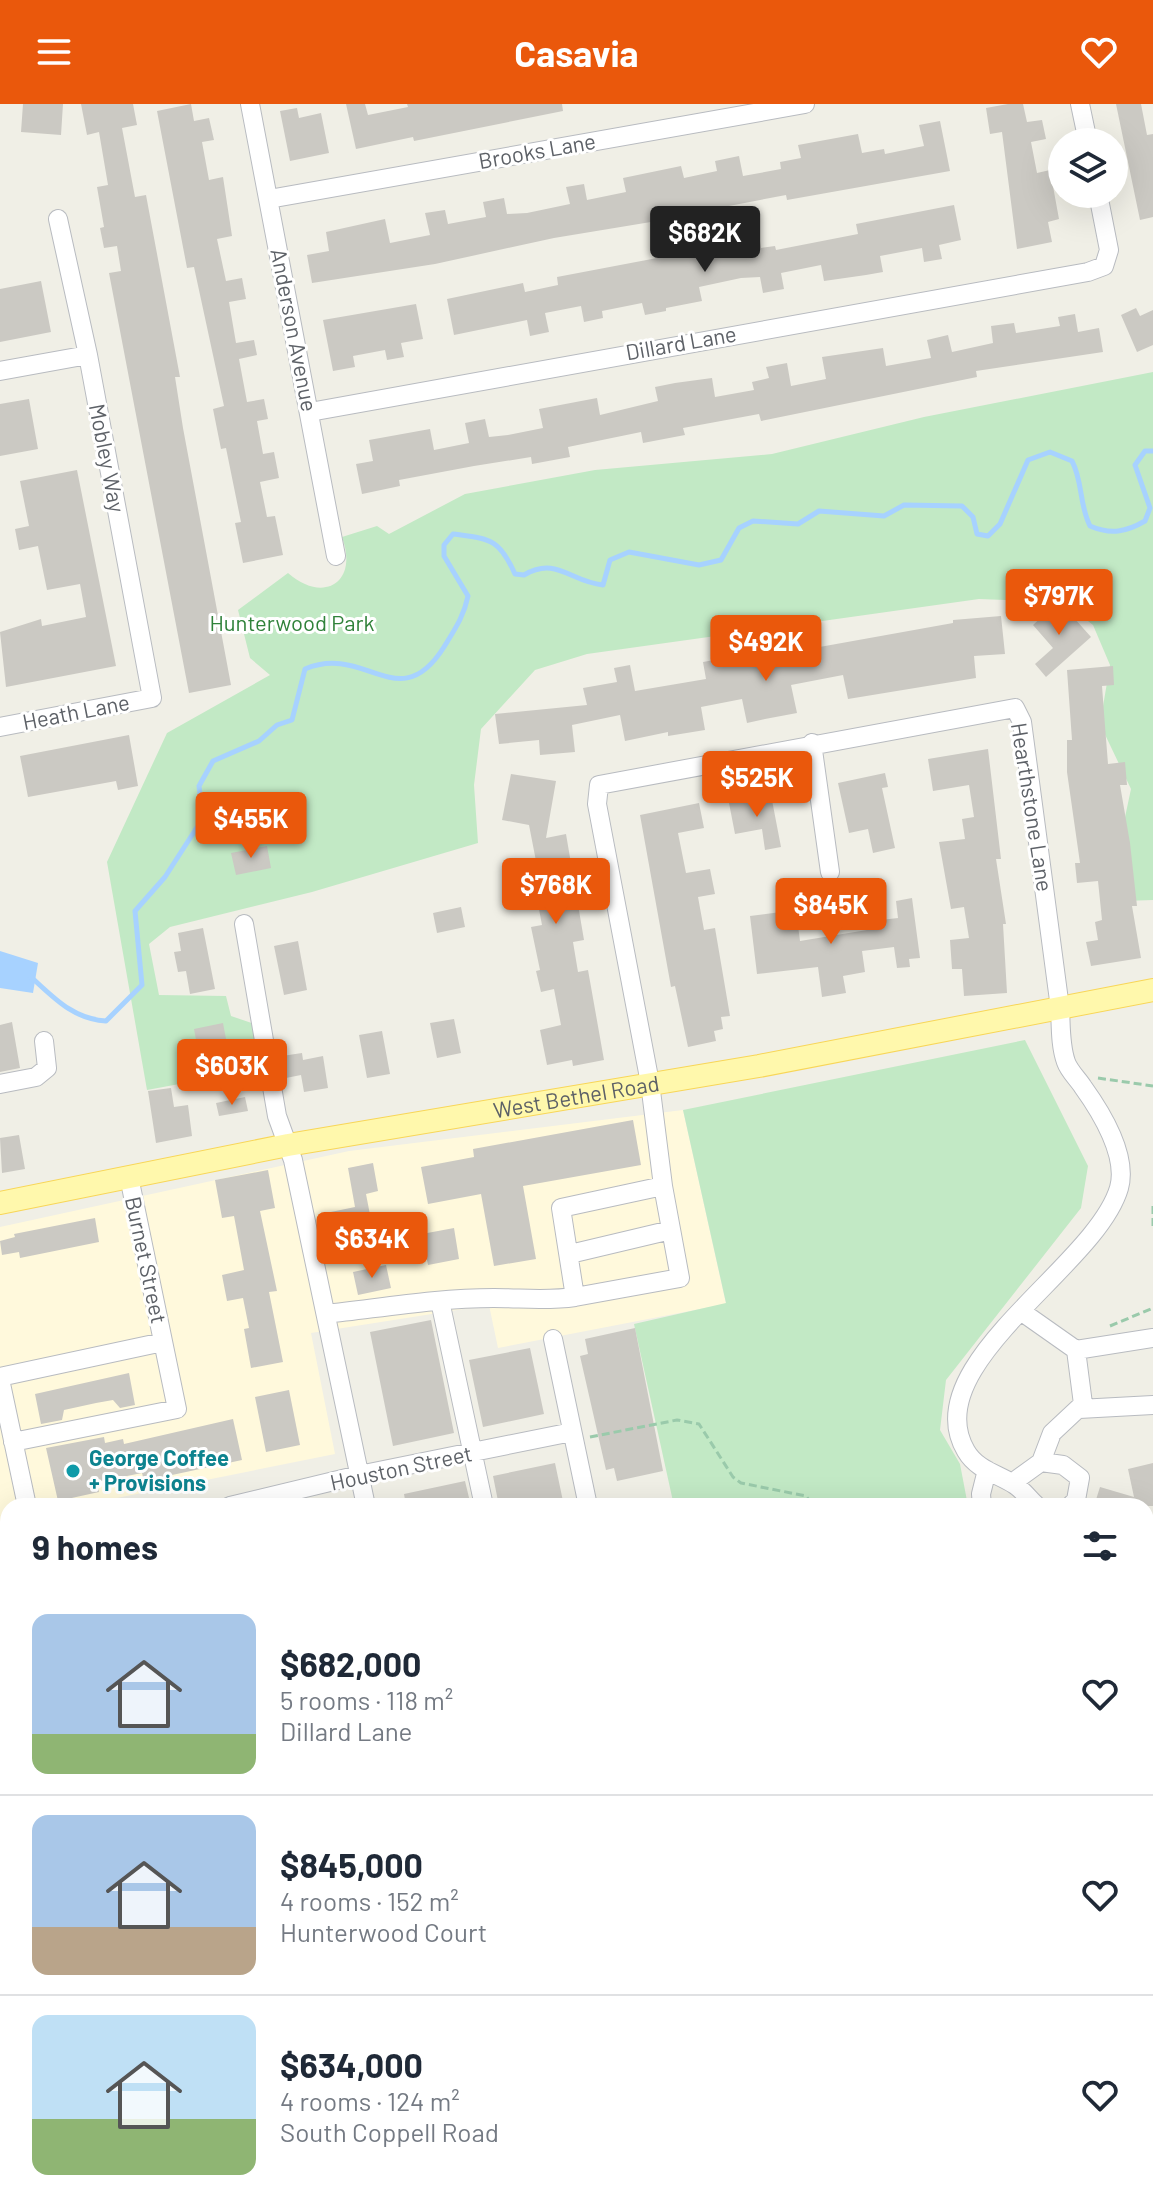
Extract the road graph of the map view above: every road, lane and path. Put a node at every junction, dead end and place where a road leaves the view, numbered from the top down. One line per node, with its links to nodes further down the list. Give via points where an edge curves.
1 (250, 104): 5 (street, Anderson Avenue)
2 (805, 104): 5 (street, Brooks Lane)
3 (1080, 104): 4 (street)
4 (1085, 128)
5 (269, 199): 10 (street, Anderson Avenue)
6 (1101, 208): 10 (street, Dillard Lane, via 1109,250 1104,266)
7 (58, 219): 8 (street, Mobley Way)
8 (88, 355): 9 (street); 12 (street, Mobley Way)
9 (0, 371)
10 (310, 412): 11 (street, Anderson Avenue)
11 (336, 556)
12 (152, 698): 13 (street, Heath Lane)
13 (0, 727)
14 (812, 743): 15 (street); 18 (street, Hearthstone Lane, via 1015,708 1022,722); 21 (street, Hearthstone Lane, via 599,785 597,804)
15 (830, 872)
16 (244, 924): 24 (street, via 277,1116)
17 (1153, 990): 18 (main road, West Bethel Road)
18 (1060, 1008): 21 (main road, West Bethel Road); 34 (street, via 1067,1065 1104,1121 1118,1154 1121,1184 1111,1208 1073,1259)
19 (44, 1041): 22 (street, via 47,1068 36,1077)
20 (1089, 1076): 23 (path)
21 (650, 1083): 24 (main road, West Bethel Road); 26 (street)
22 (0, 1084)
23 (1153, 1086)
24 (288, 1145): 25 (main road, West Bethel Road); 35 (street)
25 (129, 1177): 27 (main road, West Bethel Road); 38 (street, Burnet Street)
26 (663, 1186): 30 (street); 31 (street, via 561,1208)
27 (0, 1203)
28 (1153, 1206): 29 (path)
29 (1153, 1228)
30 (671, 1230): 31 (street); 32 (street, via 680,1278)
31 (570, 1254): 32 (street)
32 (575, 1297): 33 (street)
33 (440, 1301): 35 (street); 45 (street)
34 (1022, 1312): 39 (street); 47 (street, via 975,1363 958,1402 961,1442)
35 (326, 1314): 48 (street)
36 (1153, 1338): 39 (street)
37 (553, 1339): 43 (street)
38 (163, 1342): 40 (street); 44 (street, Burnet Street, via 177,1409)
39 (1076, 1350): 42 (street, via 1083,1404)
40 (0, 1378): 44 (street)
41 (1153, 1405): 42 (street)
42 (1079, 1409): 46 (street, via 1052,1433)
43 (573, 1436): 45 (street, Houston Street); 54 (street); 55 (path, via 690,1421 699,1424 741,1483)
44 (13, 1442): 50 (street)
45 (473, 1453): 48 (street, Houston Street); 53 (street)
46 (1041, 1462): 49 (street); 58 (street, via 1063,1465 1080,1478)
47 (987, 1470): 49 (street); 56 (street)
48 (359, 1475): 51 (street, Houston Street); 52 (street)
49 (1012, 1483): 57 (street)
50 (25, 1498)
51 (265, 1498)
52 (364, 1498)
53 (482, 1498)
54 (586, 1498)
55 (807, 1498)
56 (981, 1498)
57 (1027, 1498)
58 (1076, 1498)

